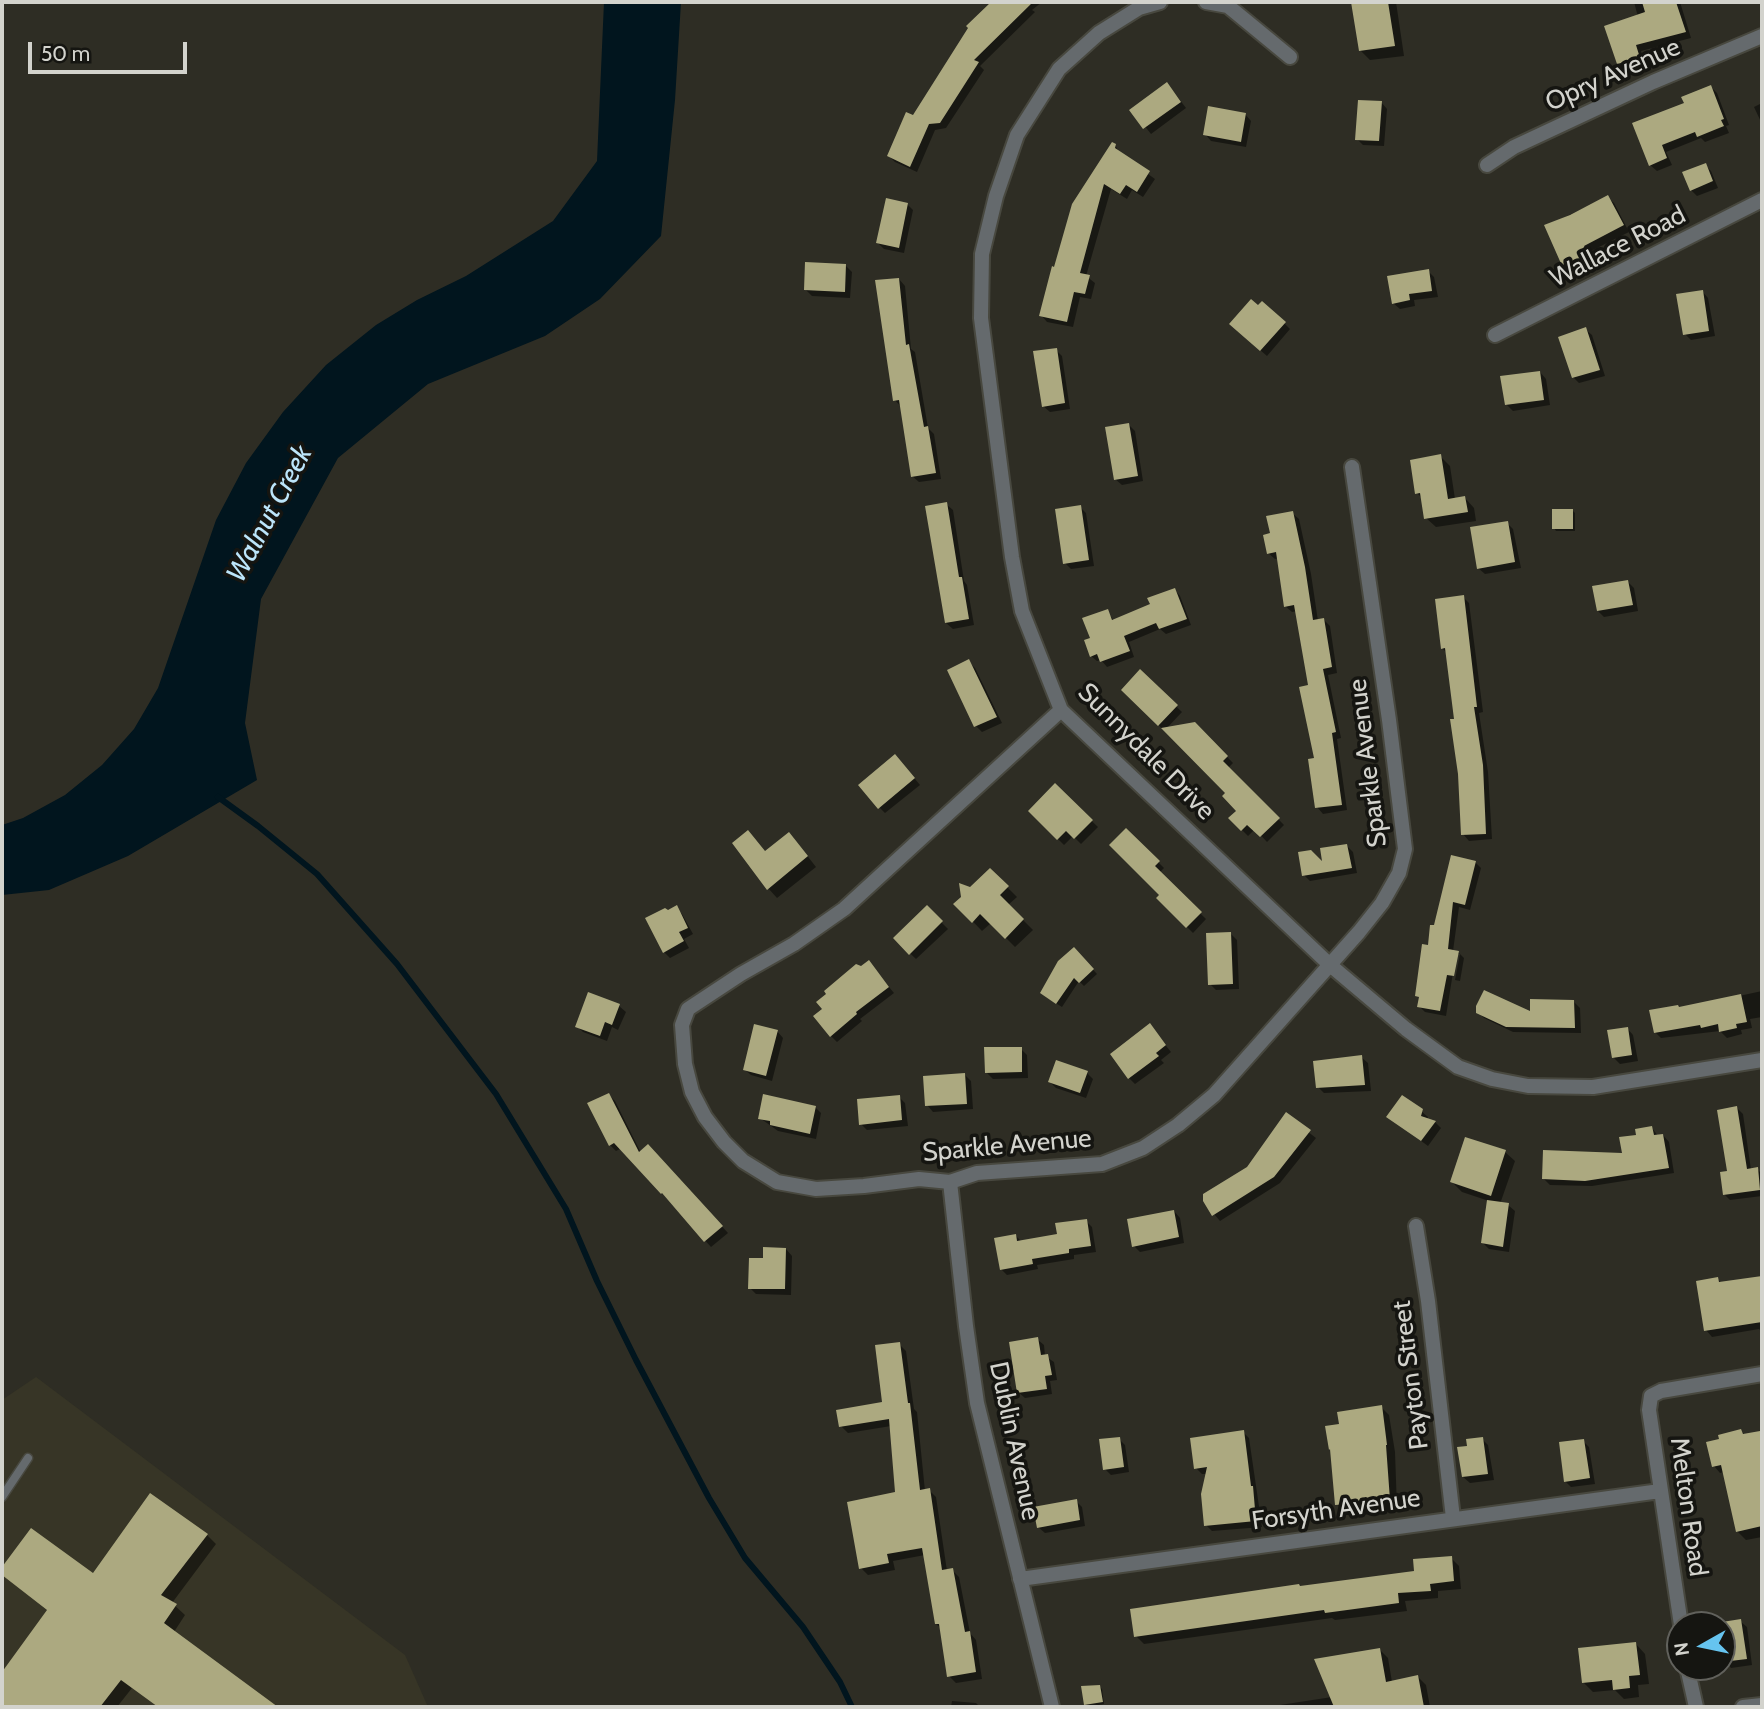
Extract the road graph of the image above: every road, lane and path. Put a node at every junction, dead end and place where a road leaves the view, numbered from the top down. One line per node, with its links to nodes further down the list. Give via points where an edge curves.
1 (1160, 2): 9 (street, Sunnydale Drive, via 1139,8 1099,33 1059,69 1017,135 982,254 981,318 1012,557 1022,611)
2 (1206, 2): 4 (street, via 1228,6)
3 (1762, 37): 5 (street, Opry Avenue, via 1653,82 1514,147)
4 (1290, 57)
5 (1488, 164)
6 (1762, 200): 7 (street, Wallace Road)
7 (1495, 335)
8 (1352, 467): 10 (street, Sparkle Avenue, via 1405,849 1399,873 1382,903)
9 (1061, 709): 10 (street, Sunnydale Drive); 12 (street, Sparkle Avenue, via 844,909 688,1009 682,1025 692,1092 705,1117 743,1161 777,1181 816,1189 919,1179)
10 (1330, 965): 11 (street, Sunnydale Drive, via 1458,1067 1492,1079 1528,1086 1594,1087); 12 (street, Sparkle Avenue, via 1214,1094 1143,1148 1102,1164 977,1173)
11 (1762, 1060)
12 (950, 1182): 19 (street, Dublin Avenue, via 977,1403)
13 (1416, 1226): 18 (street, Payton Street)
14 (1762, 1374): 16 (street, Melton Road, via 1651,1396)
15 (28, 1458): 17 (lane)
16 (1660, 1491): 18 (street, Forsyth Avenue); 20 (street, Melton Road)
17 (2, 1497)
18 (1453, 1518): 19 (street, Forsyth Avenue)
19 (1020, 1580): 23 (street, Dublin Avenue)
20 (1679, 1611)
21 (1690, 1681): 24 (street)
22 (1762, 1705): 25 (street)
23 (1052, 1707)
24 (1696, 1707)
25 (1743, 1707)

